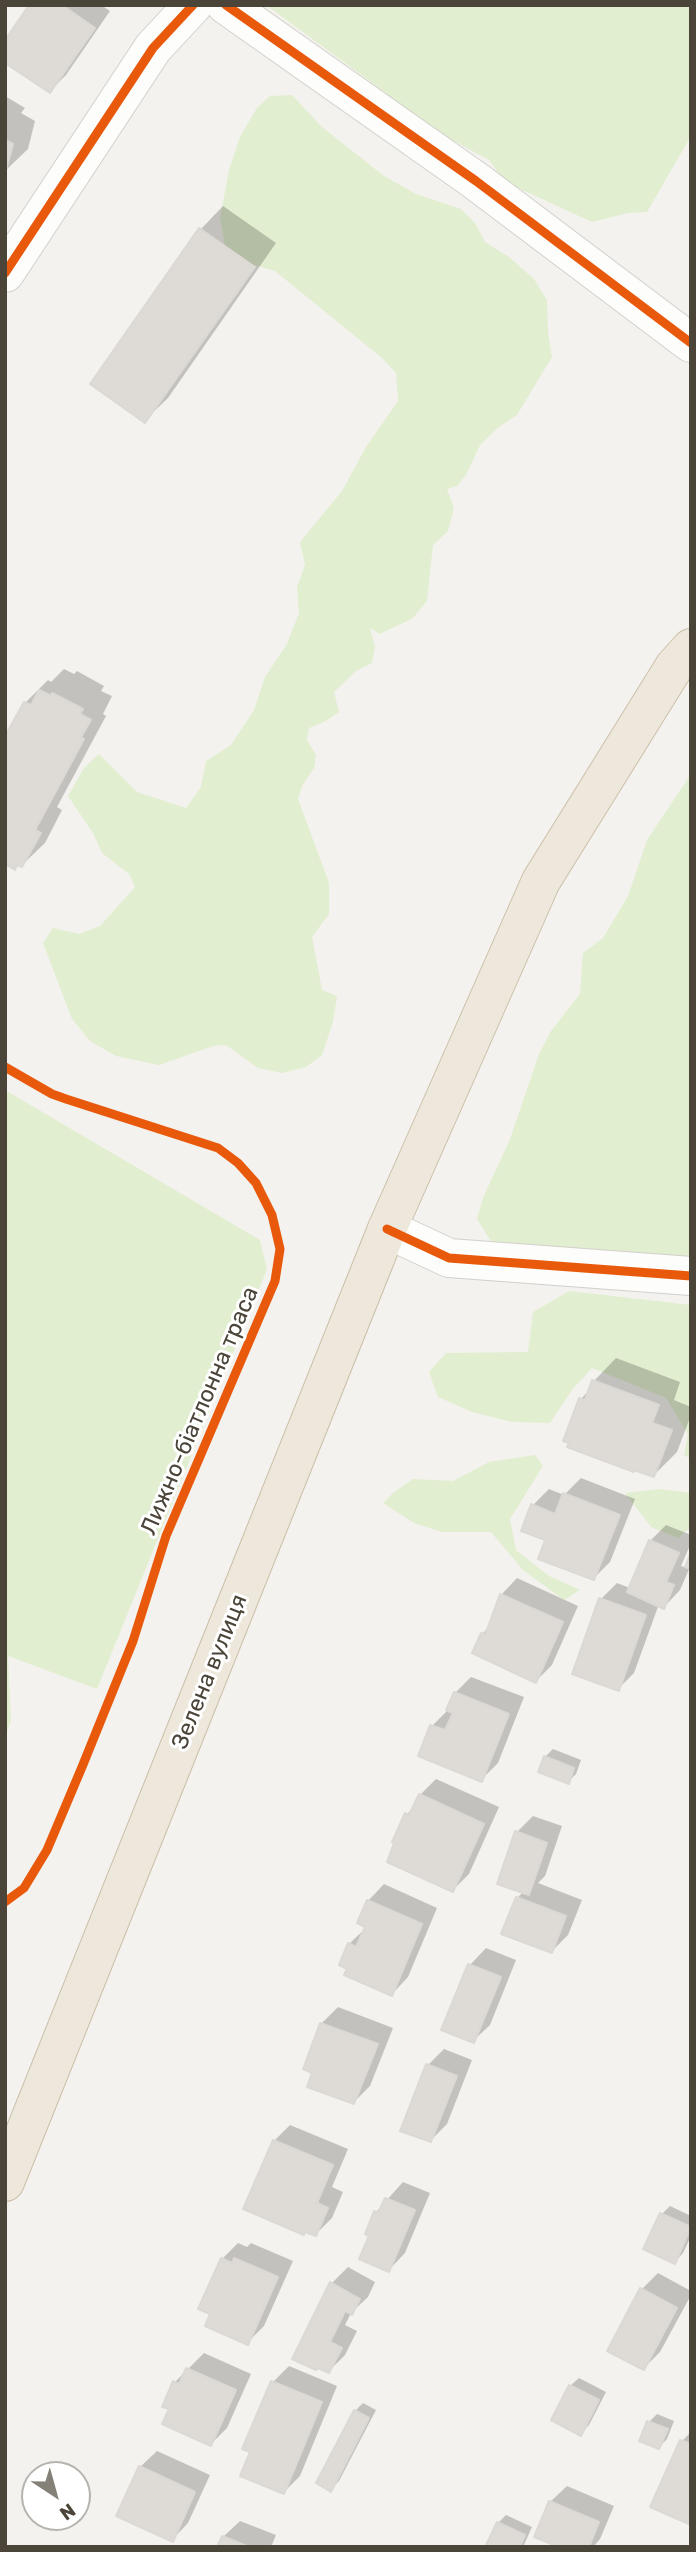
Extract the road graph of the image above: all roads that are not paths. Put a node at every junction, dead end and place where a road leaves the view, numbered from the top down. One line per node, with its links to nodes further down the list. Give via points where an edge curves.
1 (193, 5): 3 (street, via 153,48)
2 (226, 5): 4 (street, via 476,181)
3 (5, 273)
4 (691, 343)
5 (691, 648): 6 (highway, Зелена вулиця, via 674,667 541,881)
6 (387, 1229): 7 (street, via 449,1258); 8 (highway, Зелена вулиця)
7 (691, 1276)
8 (5, 2182)

